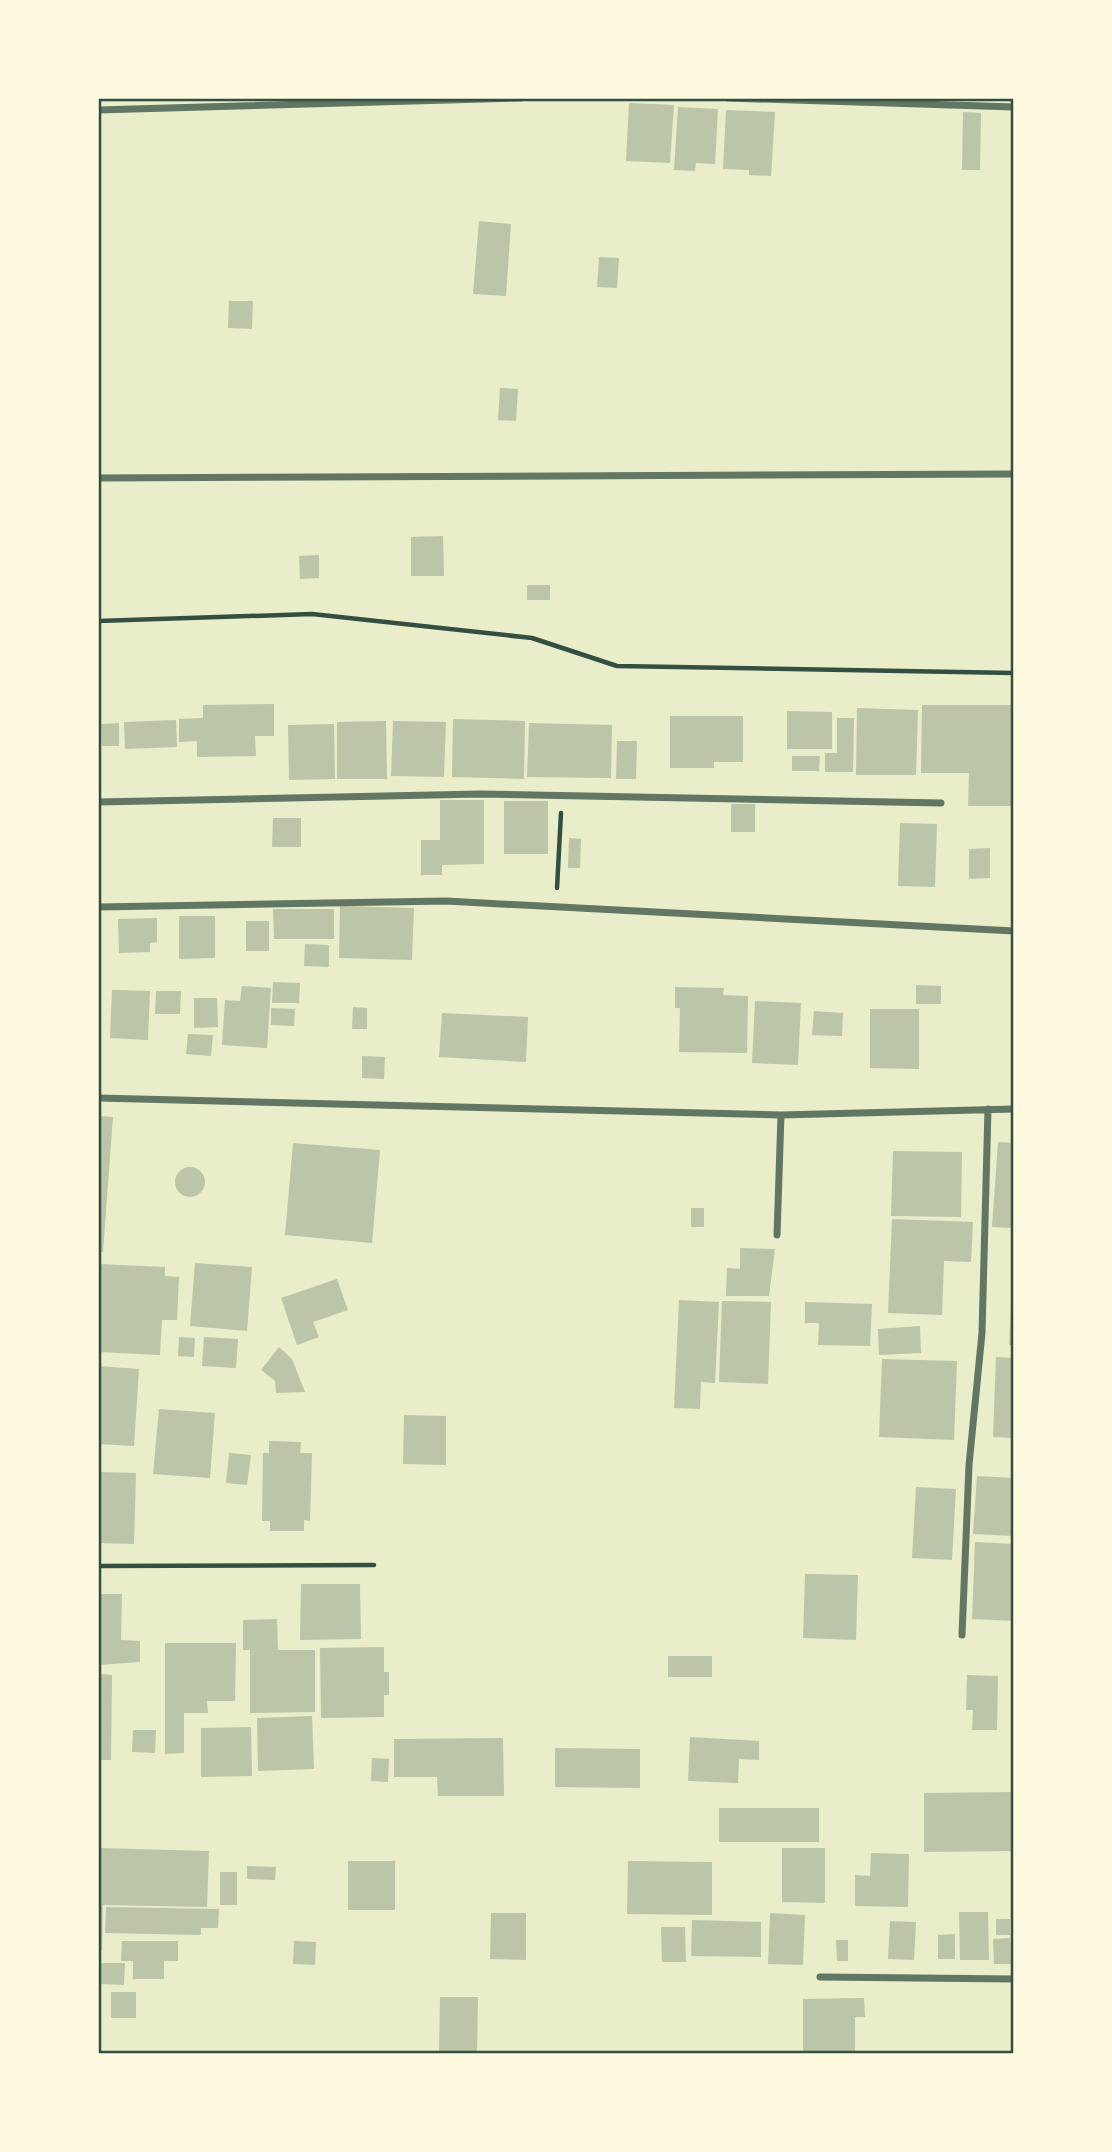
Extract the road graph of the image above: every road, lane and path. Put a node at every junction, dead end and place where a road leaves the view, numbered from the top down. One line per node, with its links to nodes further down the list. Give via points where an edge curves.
1 (521, 98): 5 (street)
2 (728, 98): 3 (street)
3 (963, 102): 4 (street)
4 (1014, 107)
5 (98, 110)
6 (1014, 474): 7 (street)
7 (98, 478)
8 (98, 621): 9 (path, via 312,614 532,638 617,666)
9 (1014, 673)
10 (562, 796): 11 (street); 12 (street); 14 (path)
11 (98, 802)
12 (941, 803)
13 (98, 907): 14 (street, via 446,901)
14 (555, 907): 15 (street)
15 (1014, 931)
16 (98, 1098): 19 (street)
17 (988, 1109): 18 (street); 19 (street); 23 (street, via 982,1333)
18 (1014, 1109)
19 (781, 1115): 20 (street)
20 (777, 1235)
21 (374, 1565): 22 (path)
22 (98, 1566)
23 (962, 1635)
24 (820, 1977): 25 (street)
25 (1014, 1979)

